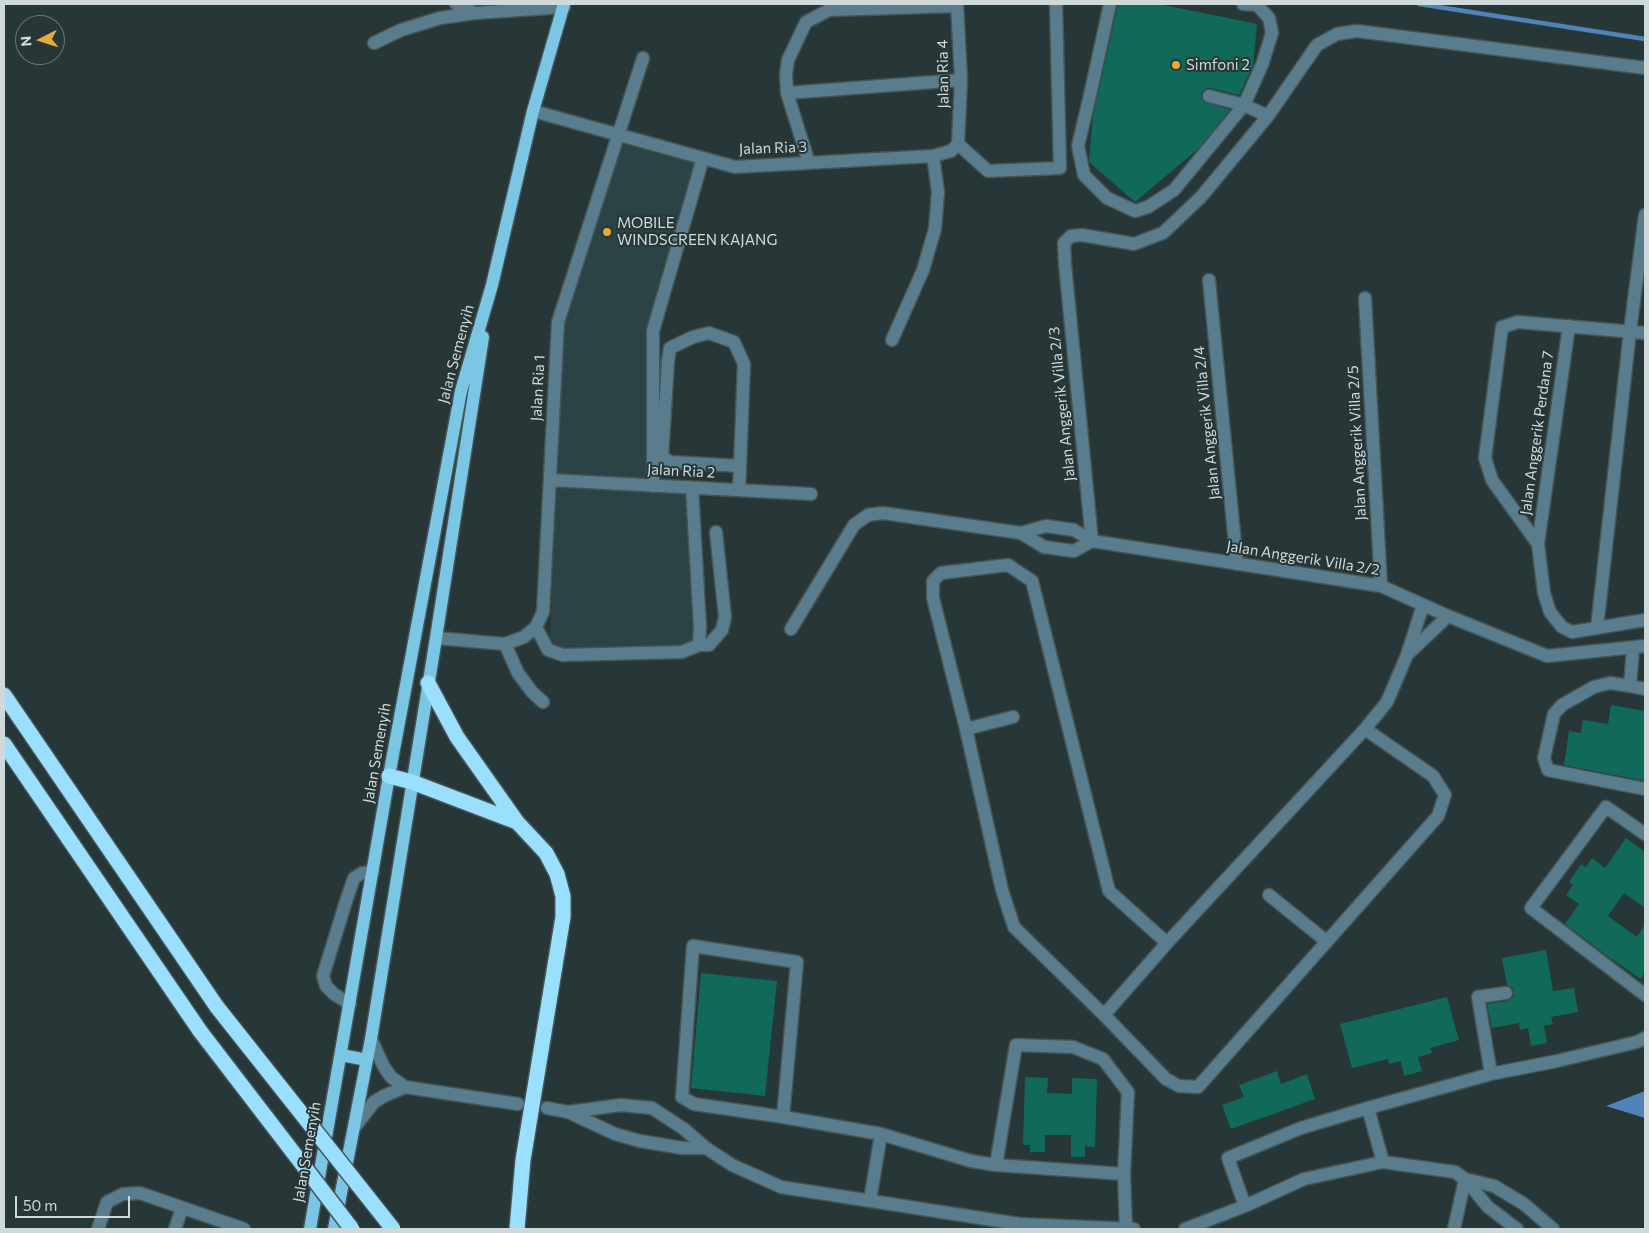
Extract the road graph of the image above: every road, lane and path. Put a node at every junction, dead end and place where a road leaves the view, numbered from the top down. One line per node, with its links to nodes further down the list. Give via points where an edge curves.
1 (456, 4): 7 (street)
2 (1056, 4): 18 (street, via 1060,168 988,171)
3 (1110, 4): 14 (street, via 1078,146 1084,175 1108,198 1134,211 1148,208 1174,190)
4 (1243, 4): 14 (street, via 1257,5 1269,18 1272,33)
5 (564, 5): 7 (street); 15 (main road, Jalan Semenyih)
6 (957, 5): 11 (street, Jalan Ria 4); 12 (street, via 829,10 806,22 788,60)
7 (475, 14): 8 (street, via 440,18)
8 (374, 42)
9 (643, 58): 17 (street, Jalan Ria 1)
10 (1645, 68): 16 (street, via 1357,31 1337,34 1317,45)
11 (961, 80): 12 (street); 18 (street, Jalan Ria 4)
12 (787, 93): 21 (street)
13 (1209, 96): 14 (street)
14 (1244, 105): 16 (street)
15 (533, 112): 17 (street, Jalan Ria 3); 24 (main road, Jalan Semenyih)
16 (1268, 116): 38 (street, Jalan Anggerik Villa 2/3, via 1201,198 1164,234 1134,244 1071,236 1064,244)
17 (617, 135): 20 (street, Jalan Ria 3); 31 (street, Jalan Ria 1, via 558,322)
18 (958, 144): 19 (street, Jalan Ria 3, via 951,151)
19 (933, 156): 21 (street, Jalan Ria 3); 29 (street, via 938,192 936,229 923,270)
20 (704, 158): 21 (street, Jalan Ria 3, via 735,167); 32 (street, via 654,331)
21 (809, 163)
22 (1645, 215): 27 (street)
23 (1209, 280): 40 (street, Jalan Anggerik Villa 2/4)
24 (492, 285): 48 (main road, Jalan Semenyih); 62 (main road, Jalan Semenyih, via 461,391)
25 (1365, 298): 41 (street, Jalan Anggerik Villa 2/5)
26 (1569, 326): 27 (street); 39 (street, Jalan Anggerik Perdana 7); 39 (street, via 1518,322 1502,327 1485,458 1492,480)
27 (1630, 332): 28 (street); 46 (street)
28 (1645, 333)
29 (892, 340)
30 (740, 466): 30 (street, via 744,364 734,342 709,333 693,337 670,348 662,457 670,462); 34 (street)
31 (550, 480): 32 (street, Jalan Ria 2); 45 (street, Jalan Ria 1, via 543,612)
32 (653, 486): 33 (street, Jalan Ria 2)
33 (692, 488): 34 (street, Jalan Ria 2); 50 (street)
34 (739, 490): 35 (street, Jalan Ria 2)
35 (811, 494)
36 (716, 532): 50 (street, via 725,618 722,630 709,645)
37 (1021, 533): 38 (street, Jalan Anggerik Villa 2/2, via 1046,526 1074,530); 38 (street, Jalan Anggerik Villa 2/2, via 1044,547 1074,551); 47 (street, Jalan Anggerik Villa 2/2, via 883,513 868,515 854,525)
38 (1092, 541): 40 (street, Jalan Anggerik Villa 2/2)
39 (1538, 544): 46 (street, via 1544,593 1550,612 1562,627 1572,632)
40 (1237, 564): 41 (street, Jalan Anggerik Villa 2/2)
41 (1381, 586): 42 (street, Jalan Anggerik Villa 2/2)
42 (1423, 605): 43 (street, Jalan Anggerik Villa 2/2); 52 (street)
43 (1448, 616): 51 (street, Jalan Anggerik Villa 2/2, via 1547,656); 52 (street)
44 (1645, 620): 46 (street)
45 (536, 627): 49 (street, via 524,637); 50 (street, via 548,650 563,655 682,652)
46 (1598, 628)
47 (791, 629)
48 (436, 638): 49 (street); 53 (main road, Jalan Semenyih)
49 (505, 644): 57 (street, via 518,673)
50 (699, 645)
51 (1639, 647): 54 (street)
52 (1407, 655): 60 (street, via 1387,702)
53 (428, 683): 63 (main road, Jalan Semenyih); 65 (highway, via 456,737)
54 (1630, 686): 55 (street); 64 (street, via 1610,683 1594,687 1562,705 1554,714 1544,758 1548,770)
55 (1645, 689)
56 (4, 695): 102 (highway, bridge, via 217,1007)
57 (543, 702)
58 (1013, 717): 59 (street)
59 (966, 729): 70 (street, via 933,598 933,581 941,573 1008,565 1032,581 1109,891); 74 (street, via 1002,890 1014,927)
60 (1365, 729): 69 (street, via 1433,776 1445,795 1438,816); 70 (street)
61 (4, 744): 101 (highway, bridge, via 200,1031)
62 (389, 776): 63 (highway); 67 (main road, Jalan Semenyih)
63 (412, 782): 65 (highway); 76 (main road, Jalan Semenyih)
64 (1645, 789)
65 (517, 822): 103 (highway, via 546,852 557,874 563,917 523,1160)
66 (1645, 834): 72 (street, via 1606,807 1532,908)
67 (373, 872): 73 (main road, Jalan Semenyih); 73 (street, via 354,878 323,976 326,986)
68 (1269, 895): 69 (street)
69 (1326, 941): 74 (street, via 1198,1087 1179,1086 1166,1079)
70 (1167, 943): 74 (street)
71 (1506, 993): 79 (street, via 1478,997)
72 (1645, 995)
73 (350, 1004): 77 (main road, Jalan Semenyih)
74 (1104, 1015)
75 (1645, 1038): 79 (street)
76 (371, 1039): 78 (main road, Jalan Semenyih); 80 (street, via 391,1077)
77 (341, 1055): 78 (main road); 99 (main road, Jalan Semenyih)
78 (366, 1060): 86 (main road, Jalan Semenyih)
79 (1491, 1074): 83 (street)
80 (405, 1087): 81 (street); 86 (street, via 374,1102)
81 (518, 1104)
82 (547, 1108): 84 (street)
83 (1368, 1108): 89 (street); 94 (street, via 1302,1128 1228,1158)
84 (568, 1112): 88 (street, via 615,1134 640,1141 682,1148); 88 (street, via 621,1105 652,1108 684,1128)
85 (783, 1117): 85 (street, via 797,962 693,946 682,1097 694,1104); 87 (street)
86 (354, 1128): 100 (main road, Jalan Semenyih)
87 (881, 1134): 90 (street, via 971,1161); 93 (street)
88 (706, 1148): 93 (street, via 732,1165 781,1187)
89 (1382, 1162): 92 (street, via 1455,1172); 94 (street, via 1304,1179)
90 (996, 1165): 91 (street); 91 (street, via 1016,1045 1073,1047 1104,1059 1128,1092)
91 (1124, 1174): 104 (street)
92 (1465, 1179): 107 (street); 108 (street, via 1488,1206); 109 (street, via 1494,1186 1524,1204)
93 (870, 1200): 104 (street, via 1019,1224)
94 (1245, 1206): 106 (street)
95 (182, 1208): 96 (street, via 140,1193 123,1194 107,1202); 97 (street); 98 (street)
96 (98, 1229)
97 (175, 1229)
98 (244, 1229)
99 (310, 1229)
100 (334, 1229)
101 (352, 1229)
102 (393, 1229)
103 (516, 1229)
104 (1126, 1229): 105 (street)
105 (1134, 1229)
106 (1185, 1229)
107 (1454, 1229)
108 (1517, 1229)
109 (1553, 1229)

